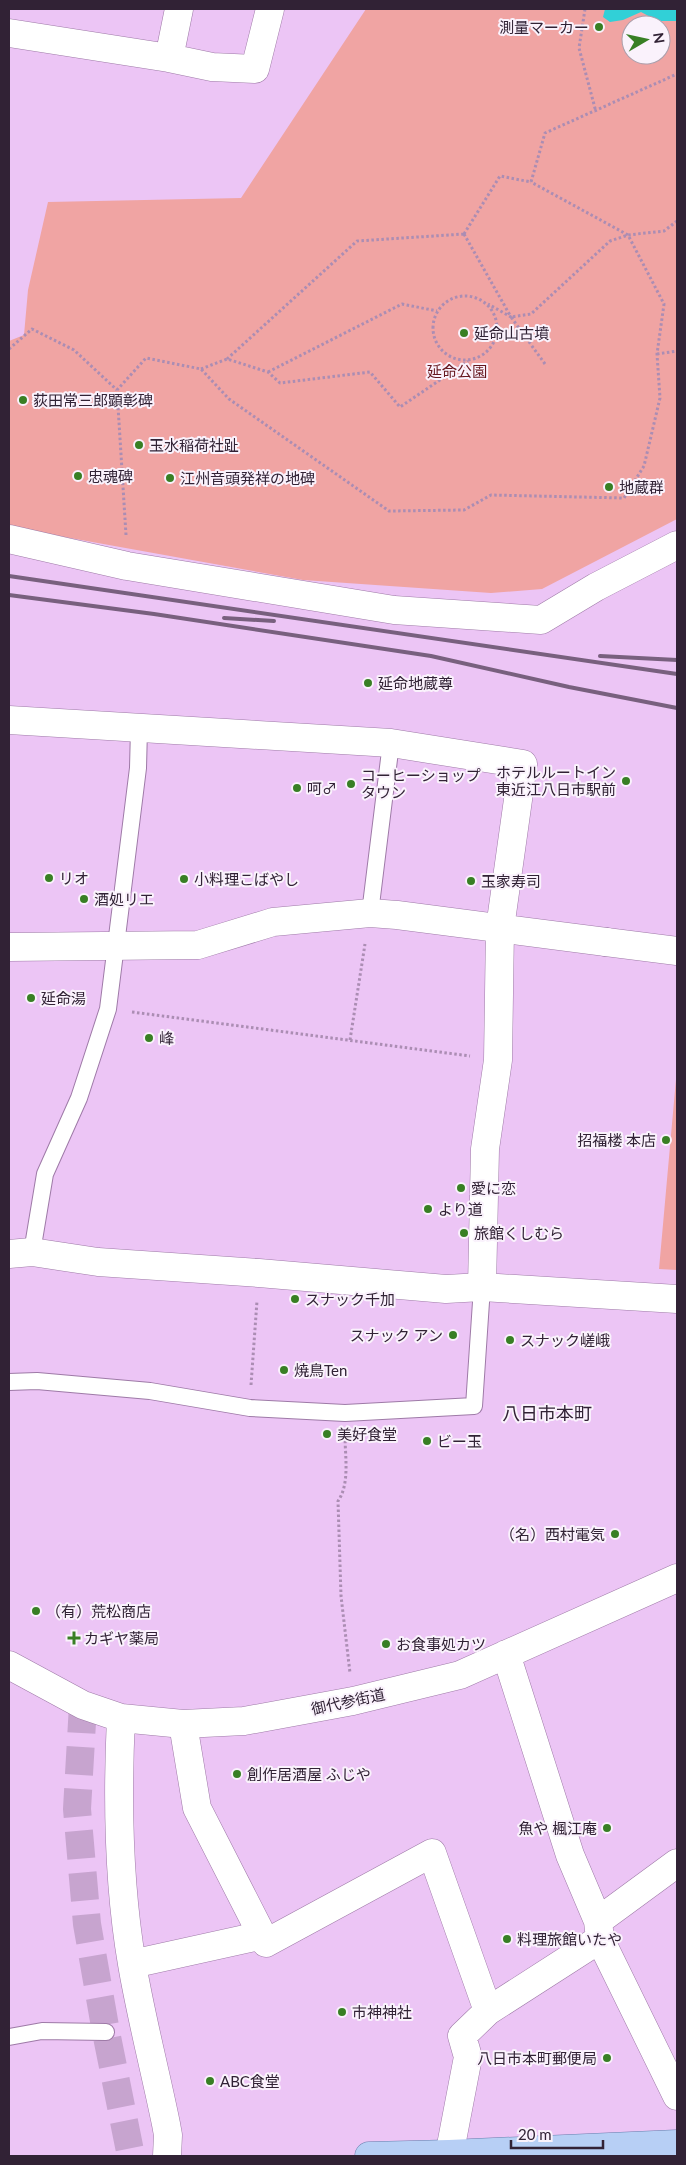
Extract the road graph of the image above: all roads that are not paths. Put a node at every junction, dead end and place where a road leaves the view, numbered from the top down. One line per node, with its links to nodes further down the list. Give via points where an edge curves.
1 (179, 9): 4 (street)
2 (270, 9): 4 (street, via 255,69 212,67)
3 (9, 33): 4 (street)
4 (170, 58)
5 (9, 539): 6 (street, via 128,566 394,610 541,620)
6 (677, 545)
7 (9, 720): 8 (street)
8 (139, 729): 9 (street); 13 (lane, via 138,768)
9 (391, 743): 10 (lane); 11 (street, via 523,764)
10 (370, 914): 11 (street); 13 (street, via 272,922 198,945)
11 (500, 928): 14 (street); 16 (street, via 498,1060 485,1149)
12 (9, 947): 13 (street)
13 (117, 947): 15 (lane, via 108,1009 79,1098 45,1174)
14 (677, 951)
15 (21, 1253): 16 (street, via 446,1289)
16 (482, 1287): 17 (street); 18 (lane, via 474,1406 344,1413 250,1408 150,1391 37,1380)
17 (677, 1299)
18 (9, 1382)
19 (677, 1578): 20 (street, 御代参街道)
20 (506, 1654): 23 (street, 御代参街道, via 460,1675 353,1701 244,1720); 25 (street, via 570,1855)
21 (9, 1665): 22 (street, 御代参街道, via 83,1705)
22 (121, 1718): 23 (street, 御代参街道); 27 (street, via 118,1792 122,1883)
23 (183, 1724): 26 (street, via 197,1808)
24 (677, 1863): 25 (street)
25 (599, 1930): 28 (street); 31 (street)
26 (263, 1935): 27 (street); 28 (street, via 266,1943 432,1853)
27 (132, 1964): 36 (street, via 166,2124)
28 (488, 2011): 35 (street, via 462,2036 468,2057)
29 (106, 2032): 30 (lane, via 42,2031)
30 (9, 2037)
31 (668, 2056): 32 (street)
32 (677, 2096)
33 (677, 2144): 34 (main road)
34 (562, 2153): 35 (main road)
35 (449, 2155): 37 (main road)
36 (167, 2156)
37 (369, 2156)

